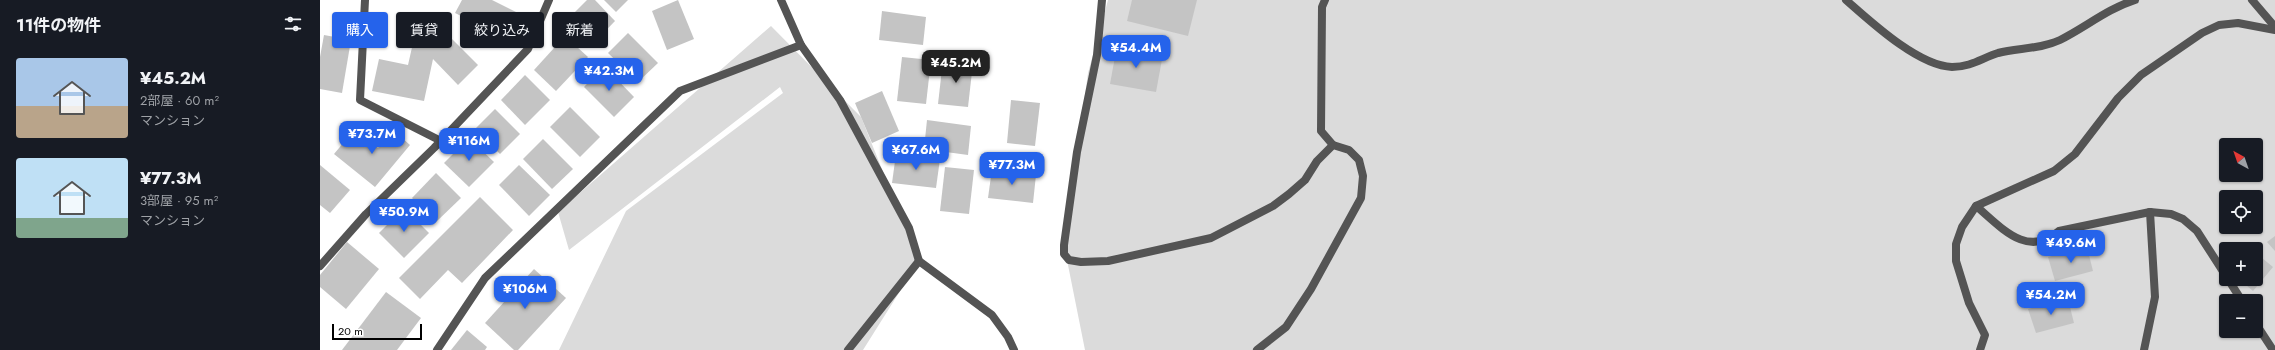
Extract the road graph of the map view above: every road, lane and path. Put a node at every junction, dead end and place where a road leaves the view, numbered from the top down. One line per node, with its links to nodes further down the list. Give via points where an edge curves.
1 (366, 0): 11 (street, via 360,100)
2 (549, 0): 11 (street, via 528,49)
3 (781, 0): 10 (street)
4 (1102, 0): 12 (street, via 1096,55 1077,152 1064,245 1064,254 1070,260 1108,261 1211,238 1273,206 1289,194 1305,180 1317,161)
5 (1325, 0): 12 (street, via 1322,7 1320,131)
6 (1846, 0): 7 (street, via 1900,45 1934,62 1952,67 1977,63 1997,54 2060,40 2099,16)
7 (2135, 0)
8 (2252, 0): 9 (street)
9 (2275, 29): 13 (street, via 2238,23 2219,25 2202,33 2141,75 2118,98 2075,154 2054,172)
10 (801, 45): 15 (street, via 840,100 909,228); 19 (street, via 680,91 486,278)
11 (441, 141): 17 (street, via 366,214)
12 (1333, 145): 22 (street, via 1349,150 1359,160 1363,176 1361,198 1311,289 1286,327)
13 (1976, 206): 14 (street, via 2012,237 2029,243 2053,236 2059,231); 23 (street, via 1962,227 1956,244 1956,255 1959,275 1969,303 1985,335)
14 (2150, 212): 16 (street, via 2171,214 2183,219 2197,231); 24 (street, via 2155,297)
15 (919, 261): 20 (street); 21 (street, via 992,315)
16 (2219, 265)
17 (320, 266)
18 (2263, 335): 25 (street)
19 (437, 350)
20 (848, 350)
21 (1014, 350)
22 (1257, 350)
23 (1980, 350)
24 (2144, 350)
25 (2273, 350)

